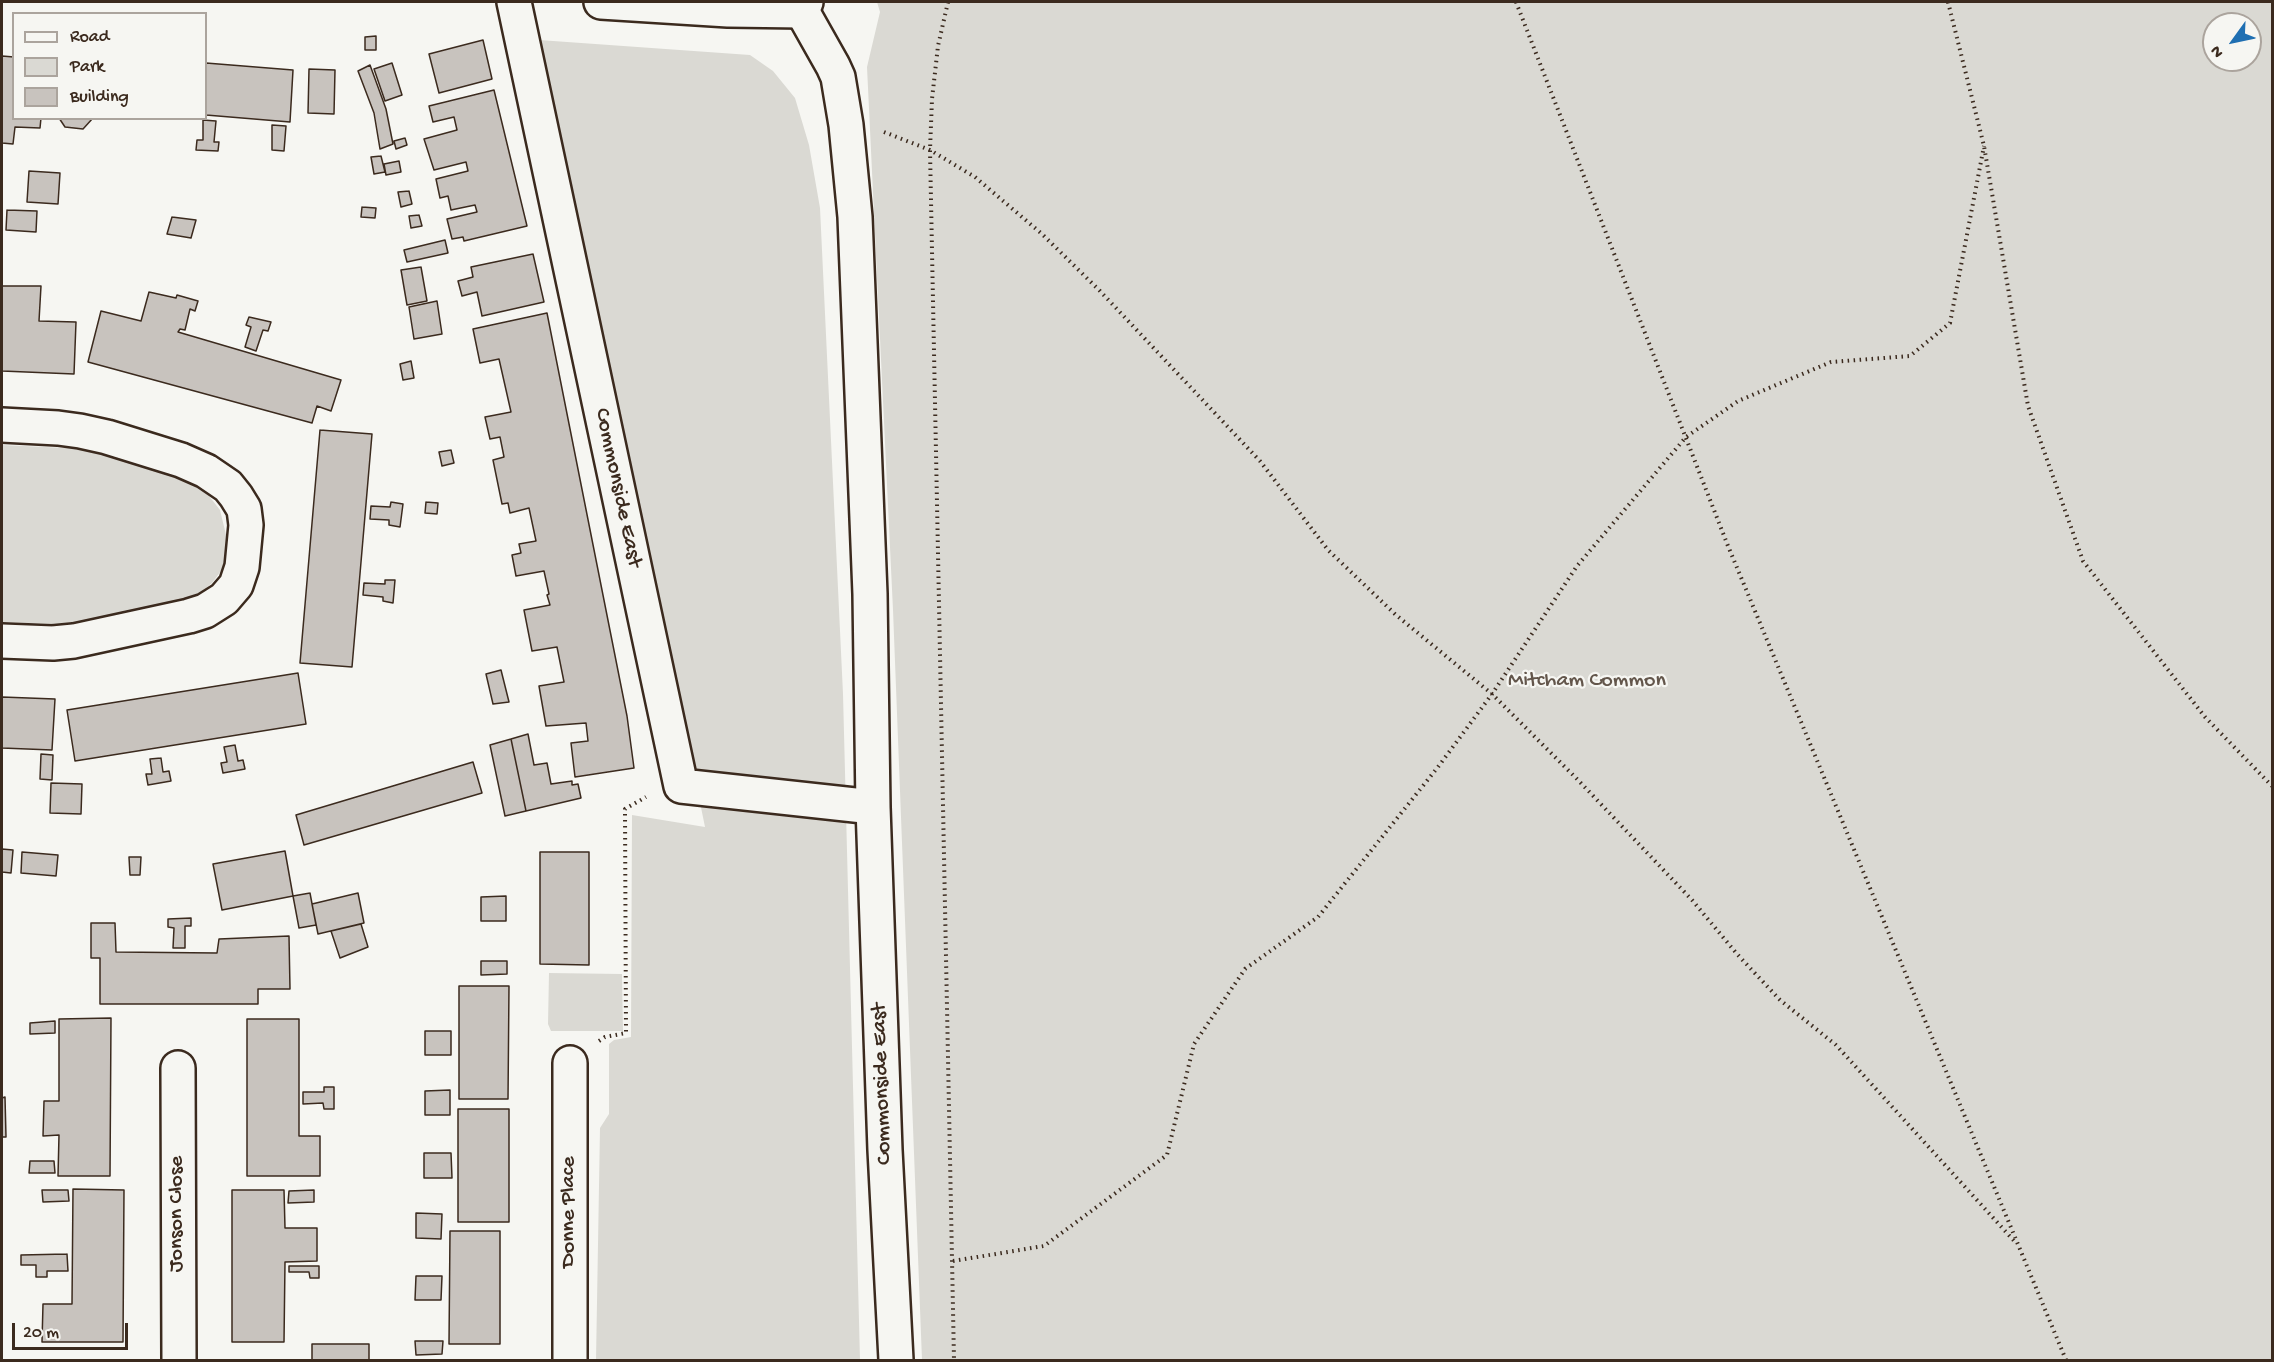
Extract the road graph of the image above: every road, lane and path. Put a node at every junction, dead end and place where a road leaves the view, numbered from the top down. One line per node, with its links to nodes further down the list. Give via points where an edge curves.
1 (514, 2): 14 (street, Commonside East)
2 (601, 2): 6 (street, via 728,10)
3 (948, 2): 9 (path, via 938,46)
4 (1516, 2): 11 (path)
5 (1948, 2): 8 (path)
6 (804, 7): 16 (street, Commonside East, via 838,77 851,168 870,594)
7 (877, 129): 9 (path)
8 (1984, 146): 11 (path, via 1950,323 1910,356 1831,362 1738,401); 15 (path, via 2028,405 2083,561 2205,717)
9 (930, 150): 13 (path, via 975,177 1042,234 1260,460 1328,550 1396,615); 20 (path)
10 (2, 425): 12 (street, via 80,431 198,467 228,486 244,509 246,525 236,585 224,599 205,610 74,641)
11 (1686, 437): 13 (path, via 1577,566); 19 (path)
12 (2, 641)
13 (1492, 694): 19 (path, via 1692,900 1780,1000 1836,1045); 20 (path, via 1318,917 1245,969 1194,1044 1167,1155 1044,1246)
14 (681, 786): 16 (street); 17 (path, via 643,798 625,809 627,1033 604,1037)
15 (2272, 786)
16 (873, 807): 23 (street, Commonside East)
17 (570, 1063): 22 (street, Donne Place)
18 (178, 1068): 21 (street, Jonson Close)
19 (2016, 1243): 25 (path)
20 (953, 1261): 24 (path)
21 (178, 1360)
22 (570, 1360)
23 (896, 1360)
24 (954, 1360)
25 (2066, 1360)

